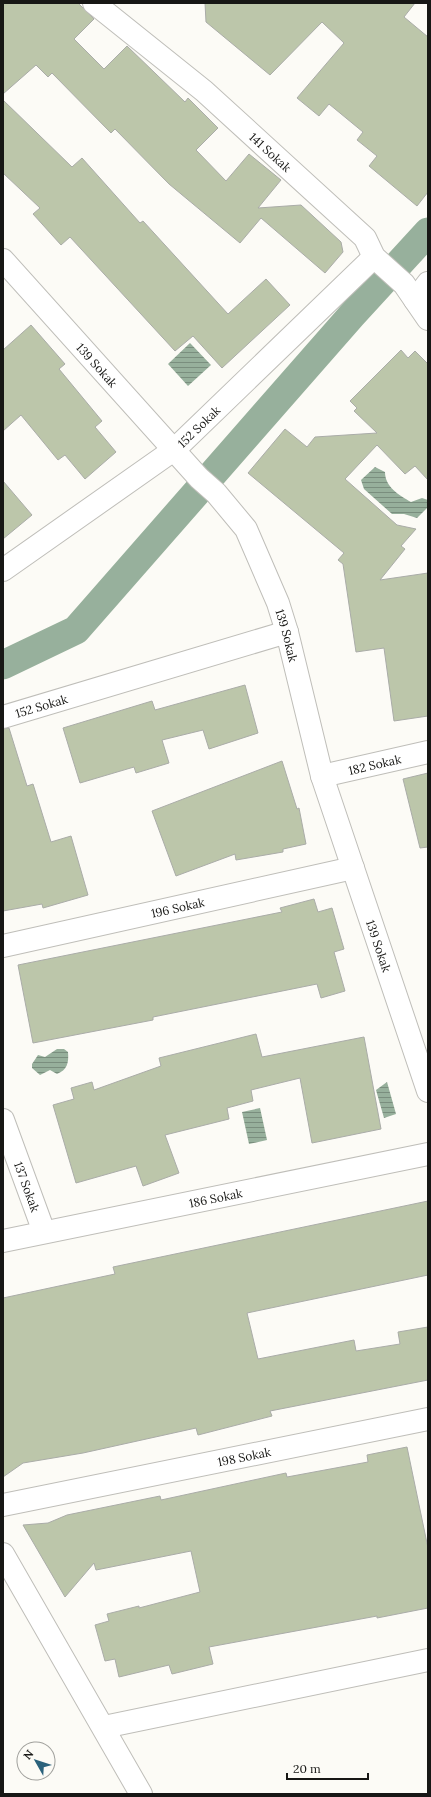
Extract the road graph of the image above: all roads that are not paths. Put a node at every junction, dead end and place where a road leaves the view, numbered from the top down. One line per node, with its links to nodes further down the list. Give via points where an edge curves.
1 (94, 3): 3 (street, 141 Sokak, via 204,91 365,238)
2 (3, 260): 6 (street, 139 Sokak)
3 (380, 263): 4 (street, 141 Sokak); 6 (street, 152 Sokak)
4 (416, 289): 5 (street, 141 Sokak)
5 (428, 319)
6 (175, 449): 7 (street, 152 Sokak); 8 (street, 139 Sokak, via 246,529 278,603)
7 (3, 570)
8 (287, 632): 9 (street, 152 Sokak); 11 (street, 139 Sokak)
9 (3, 717)
10 (428, 752): 11 (street, 182 Sokak)
11 (322, 776): 12 (street, 139 Sokak)
12 (353, 868): 13 (street, 196 Sokak); 14 (street, 139 Sokak)
13 (3, 946)
14 (428, 1091)
15 (3, 1120): 17 (street, 137 Sokak)
16 (428, 1154): 17 (street, 186 Sokak)
17 (44, 1232): 18 (street, 186 Sokak)
18 (3, 1241)
19 (428, 1419): 20 (street, 198 Sokak)
20 (3, 1505)
21 (3, 1554): 23 (street)
22 (428, 1660): 23 (street)
23 (104, 1727): 24 (street)
24 (141, 1794)

